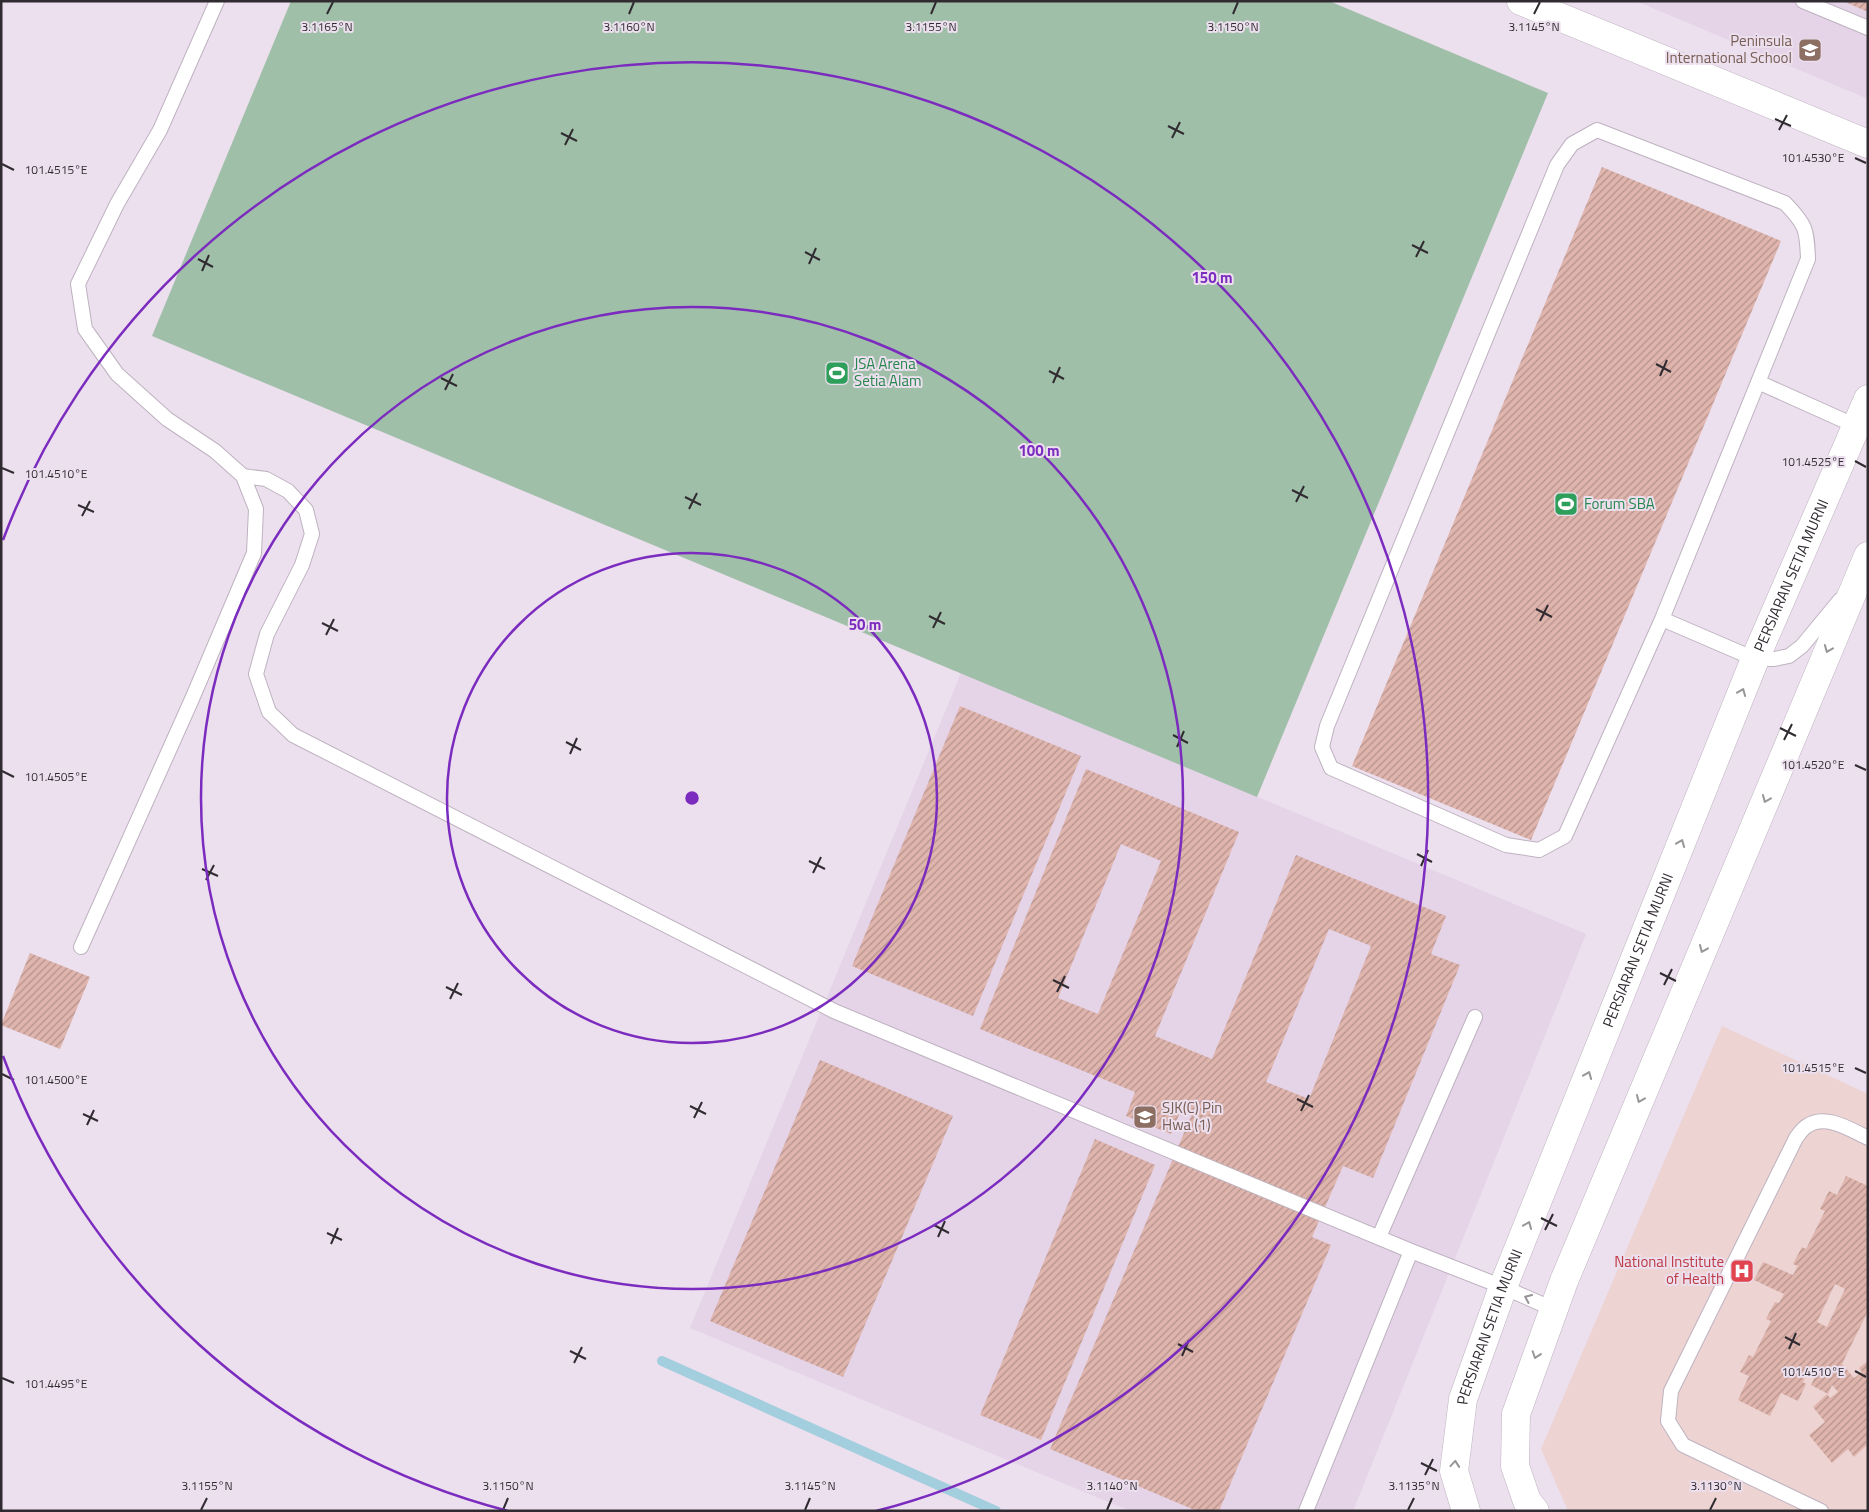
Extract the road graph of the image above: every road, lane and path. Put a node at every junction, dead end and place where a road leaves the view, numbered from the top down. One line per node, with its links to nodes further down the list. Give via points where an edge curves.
1 (217, 1): 9 (lane, via 160,130 117,204 78,284 84,329 117,374 167,419 215,451)
2 (1521, 1): 5 (street)
3 (1803, 1): 4 (lane)
4 (1868, 28)
5 (1868, 144)
6 (1758, 382): 8 (lane); 12 (lane); 12 (lane, via 1808,258 1807,234 1801,220 1785,203 1597,130 1572,144 1556,165 1322,747 1331,768 1506,845 1538,850 1565,836)
7 (1868, 399): 8 (street, PERSIARAN SETIA MURNI)
8 (1856, 426): 13 (street, PERSIARAN SETIA MURNI)
9 (242, 476): 14 (lane, via 256,509 254,553 200,682); 17 (lane, via 266,479 288,491 306,510 312,534 302,565 267,634 256,674 269,712 293,735 834,1011)
10 (1868, 556): 11 (street)
11 (1857, 580): 13 (lane, via 1802,646 1789,656 1774,660); 20 (street, one-way to 20)
12 (1662, 619): 13 (lane)
13 (1755, 659): 19 (street, PERSIARAN SETIA MURNI, one-way to 13)
14 (81, 946)
15 (1475, 1017): 17 (lane)
16 (1868, 1138): 24 (lane, via 1836,1123 1822,1121 1807,1125 1796,1138 1671,1391 1668,1421 1683,1445)
17 (1379, 1237): 18 (lane)
18 (1412, 1251): 19 (lane); 21 (lane)
19 (1503, 1287): 20 (lane, one-way to 19); 22 (street, PERSIARAN SETIA MURNI, one-way to 19, via 1454,1471 1463,1398)
20 (1552, 1309): 23 (street, one-way to 23, via 1516,1414 1515,1466 1527,1501)
21 (1306, 1511)
22 (1466, 1511)
23 (1535, 1511)
24 (1821, 1511)

